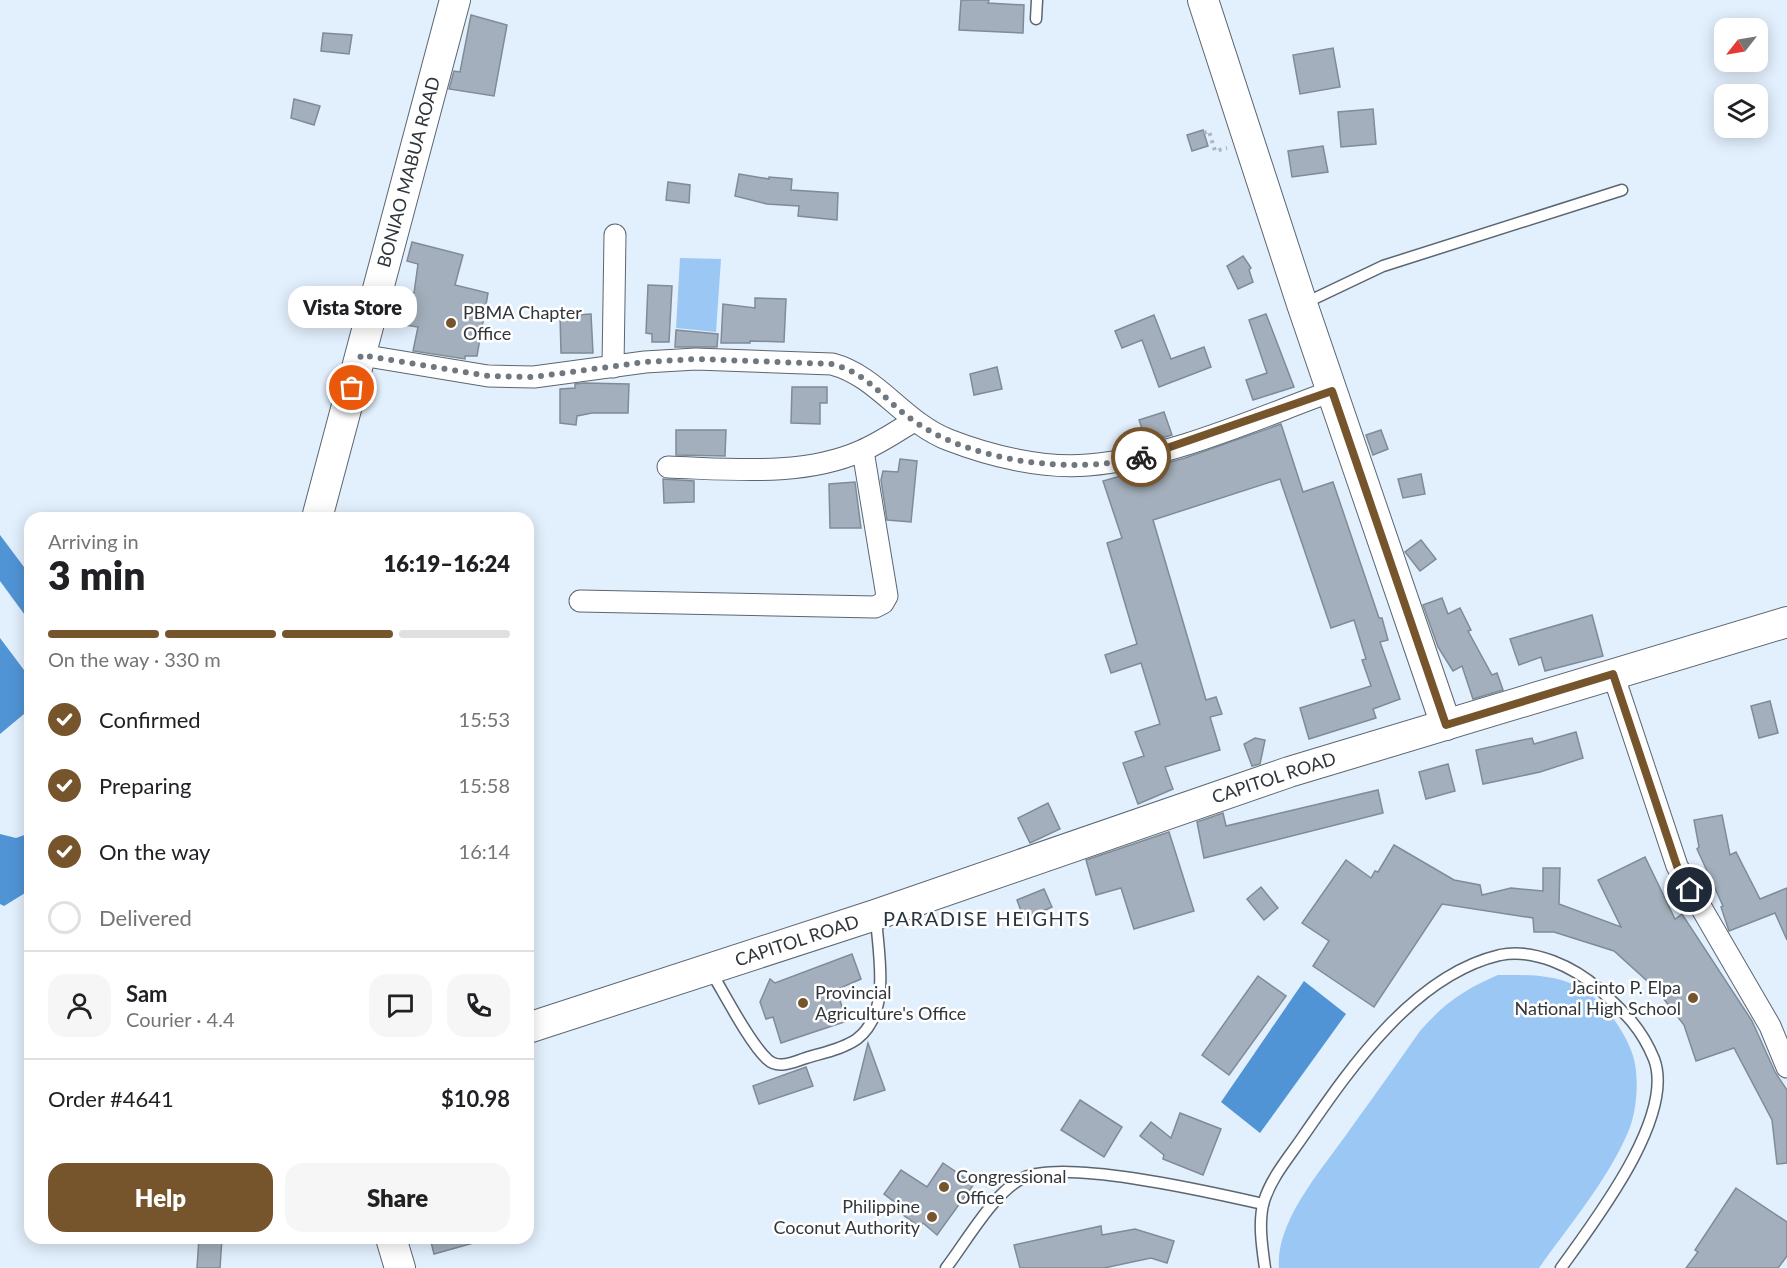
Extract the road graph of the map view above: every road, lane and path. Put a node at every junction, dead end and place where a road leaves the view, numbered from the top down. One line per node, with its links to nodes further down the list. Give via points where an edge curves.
1 (455, 0): 8 (main road, BONIAO MABUA ROAD)
2 (1037, 0): 4 (lane)
3 (1203, 0): 7 (main road)
4 (1036, 19)
5 (1622, 190): 7 (lane, via 1383,266)
6 (615, 235): 9 (street)
7 (1302, 304): 10 (main road)
8 (361, 355): 9 (street, via 488,376 534,377); 14 (main road, BONIAO MABUA ROAD)
9 (613, 367): 11 (street, via 696,359 832,364 852,369)
10 (1332, 391): 11 (street, via 1137,458 1086,465 1047,464 986,452 947,440); 18 (main road)
11 (914, 422): 12 (street)
12 (863, 451): 13 (street, via 824,464 793,468); 15 (street, via 887,596 876,607)
13 (668, 467)
14 (319, 512)
15 (580, 600)
16 (1787, 622): 17 (main road, CAPITOL ROAD)
17 (1613, 674): 18 (main road, CAPITOL ROAD); 22 (street, via 1677,866 1770,1026)
18 (1446, 725): 19 (main road, CAPITOL ROAD, via 1184,806)
19 (875, 915): 20 (main road, CAPITOL ROAD); 20 (lane, via 880,963 877,1003 864,1032 839,1048 784,1065 775,1064 767,1059)
20 (710, 970): 21 (main road, CAPITOL ROAD)
21 (534, 1026)
22 (1787, 1067)
23 (1263, 1204): 26 (lane, via 1060,1170 1023,1178 990,1207); 27 (lane, via 1261,1243); 28 (lane, via 1279,1172 1329,1100 1411,1003 1444,980 1480,963 1527,953 1581,973 1632,1018 1655,1061 1656,1102 1642,1142 1593,1224)
24 (393, 1244): 25 (main road)
25 (400, 1268)
26 (946, 1268)
27 (1265, 1268)
28 (1561, 1268)

